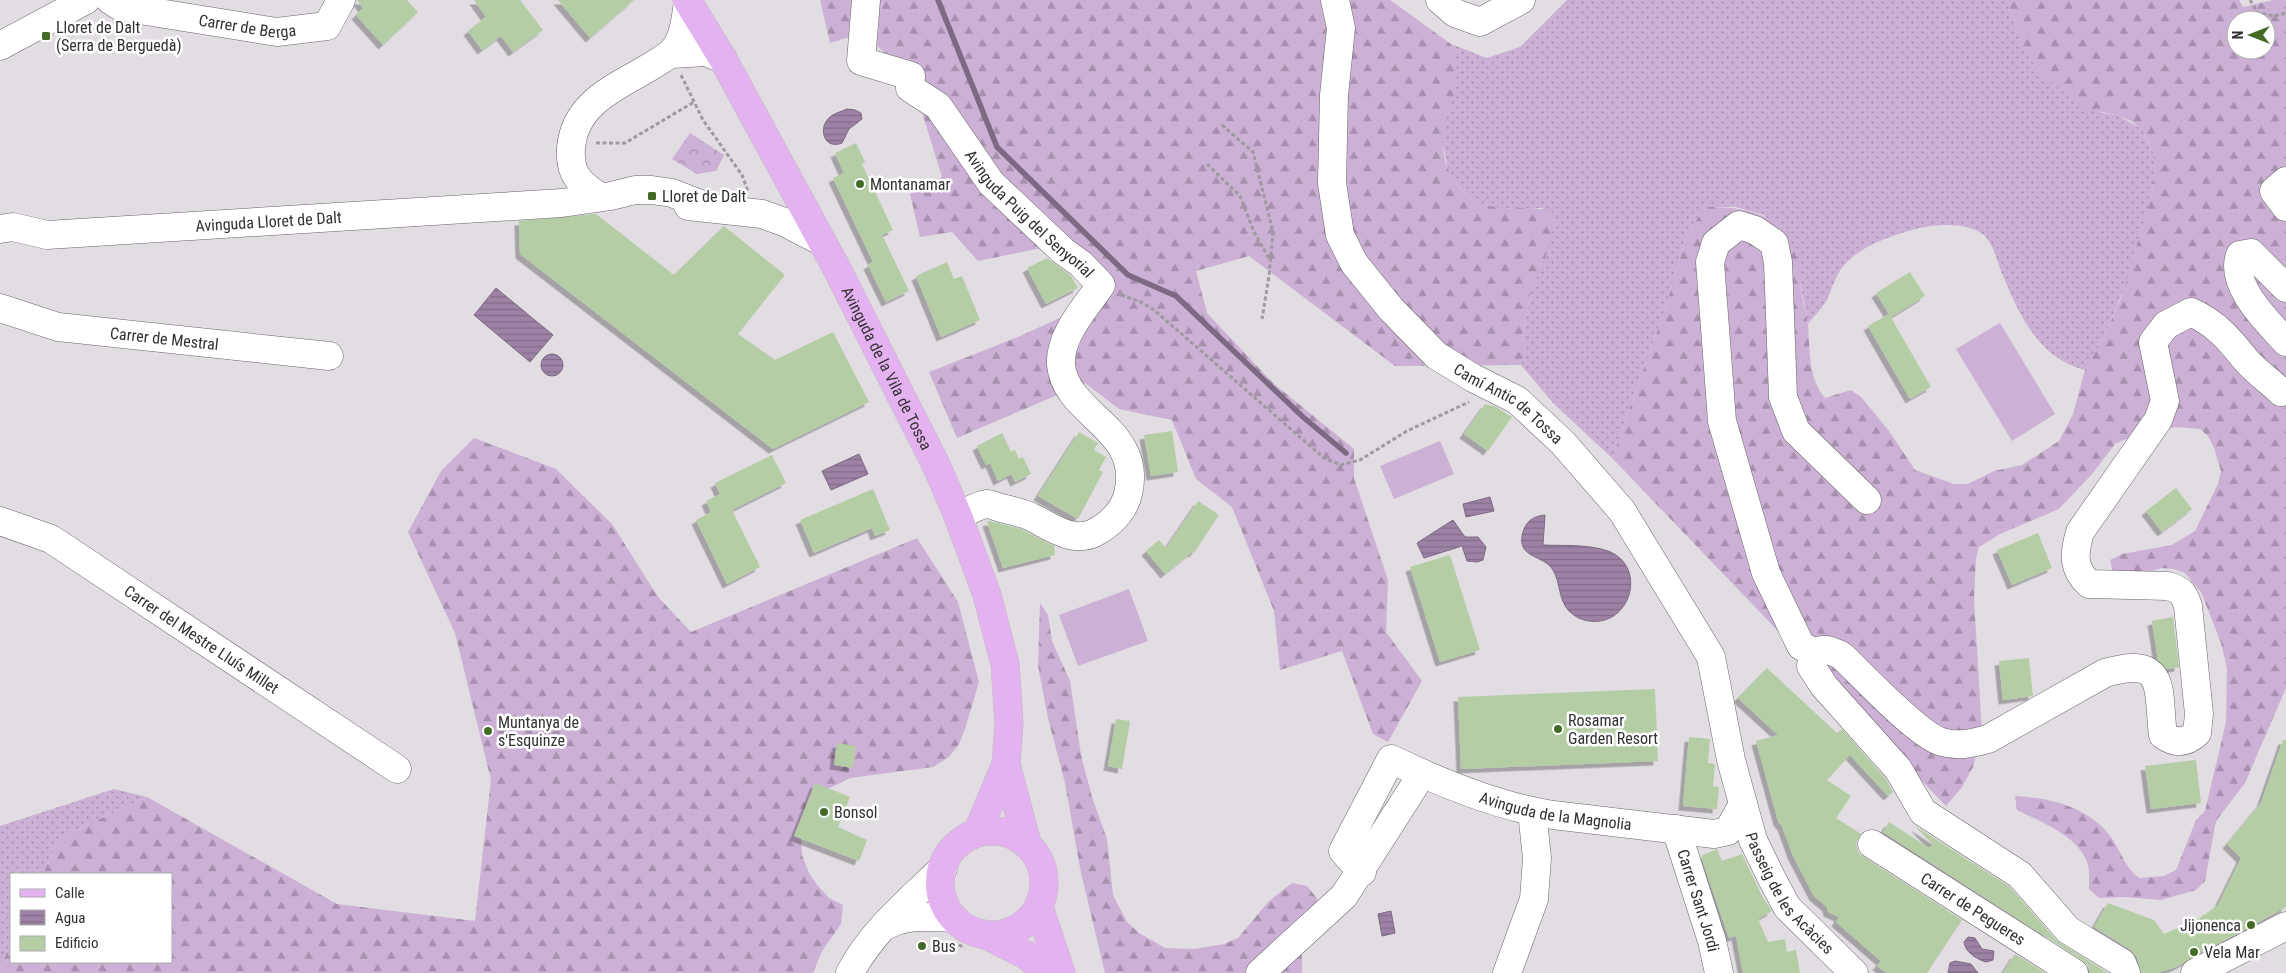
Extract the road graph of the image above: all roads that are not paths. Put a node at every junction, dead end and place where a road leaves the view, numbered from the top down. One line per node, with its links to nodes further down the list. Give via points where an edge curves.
1 (86, 0): 9 (street)
2 (110, 0): 3 (street, Carrer de Berga, via 121,7 277,32 327,26)
3 (342, 0)
4 (866, 0): 27 (street, Avinguda Puig del Senyorial, via 860,61 912,76 910,88 938,106 991,183 1100,285 1064,342 1061,366 1073,392 1123,449 1129,464 1126,503 1110,522 1092,534 1081,536 1068,535 1026,515 987,504)
5 (1335, 0): 33 (street, Camí Antic de Tossa, via 1341,28 1334,95 1332,183 1340,235 1354,264 1391,309 1437,356 1517,400 1564,443 1622,511 1711,657)
6 (1440, 0): 7 (street, via 1455,13 1480,22)
7 (1521, 0)
8 (688, 1): 10 (main road, Avinguda de la Vila de Tossa); 11 (street)
9 (0, 46)
10 (723, 59): 11 (street, via 706,52); 13 (main road, Avinguda de la Vila de Tossa)
11 (675, 62): 12 (street, via 610,89 588,107 572,140)
12 (571, 165): 15 (street, Avinguda Lloret de Dalt, via 582,186); 16 (street, via 558,189)
13 (789, 180): 17 (street, via 783,199 775,208); 20 (main road, Avinguda de la Vila de Tossa)
14 (2286, 181): 18 (street, via 2274,190)
15 (606, 197): 16 (street, Avinguda Lloret de Dalt); 17 (street, Avinguda Lloret de Dalt, via 626,202 708,207)
16 (539, 203): 19 (street, Avinguda Lloret de Dalt, via 47,235 13,228)
17 (756, 206): 20 (street, Avinguda Lloret de Dalt)
18 (2286, 206)
19 (0, 229)
20 (821, 241): 27 (main road, Avinguda de la Vila de Tossa, via 937,467)
21 (2286, 288): 23 (street, via 2251,253 2240,255 2238,278 2261,315)
22 (0, 308): 24 (street, Carrer de Mestral, via 58,327)
23 (2286, 342)
24 (329, 356)
25 (2286, 391): 29 (street, via 2281,392 2247,361 2230,338 2200,316 2191,312 2166,325 2153,342 2165,401 2158,420 2080,532 2074,550 2075,566 2088,584 2168,586 2180,589 2184,595 2188,606 2199,714 2197,733 2192,738 2179,742 2163,735 2160,685 2153,674 2140,668 2122,668 2077,687 1988,739 1968,744 1941,742 1927,736 1842,656 1829,650)
26 (1867, 500): 29 (street, via 1796,432 1783,397 1778,262 1774,243 1755,230 1739,225 1716,243 1710,262 1722,421 1766,573 1801,646)
27 (958, 516): 30 (main road, Avinguda de la Vila de Tossa, via 987,595 1004,664 1009,724)
28 (0, 521): 31 (street, Carrer del Mestre Lluís Millet, via 51,539)
29 (1814, 652): 56 (street, via 1811,666 1824,686 1898,769 1923,812 2020,876 2068,930 2122,963)
30 (1006, 764): 37 (main road, Avinguda de la Vila de Tossa); 39 (main road, Avinguda de la Vila de Tossa)
31 (397, 769)
32 (1422, 774): 34 (street, Avinguda de la Magnolia); 42 (street); 42 (street, Avinguda de la Magnolia, via 1390,759 1342,851)
33 (1743, 804): 36 (street); 38 (street, Passeig de les Acàcies)
34 (1532, 812): 35 (street, Avinguda de la Magnolia); 52 (street, via 1537,858 1534,899)
35 (1676, 829): 36 (street, Avinguda de la Magnolia, via 1714,834); 53 (street, Carrer Sant Jordi, via 1712,940)
36 (1728, 831): 38 (street, Avinguda de la Magnolia)
37 (977, 833): 39 (main road, via 1006,832); 41 (main road, via 957,844)
38 (1753, 840): 54 (street, Passeig de les Acàcies, via 1787,907)
39 (1026, 844): 43 (main road, via 1034,852 1043,872 1043,894)
40 (1872, 844): 55 (street, Carrer de Pegueres)
41 (943, 868): 44 (main road, via 942,898); 46 (street)
42 (1362, 872): 51 (street, via 1344,896)
43 (1039, 906): 47 (main road, via 1017,928); 50 (main road)
44 (954, 918): 46 (street, via 915,916 898,919); 47 (main road)
45 (2286, 926): 57 (street)
46 (883, 927): 48 (street)
47 (984, 934): 49 (main road, via 1026,955)
48 (850, 973)
49 (1047, 973)
50 (1061, 973)
51 (1260, 973)
52 (1508, 973)
53 (1718, 973)
54 (1854, 973)
55 (2074, 973)
56 (2126, 973)
57 (2195, 973)

